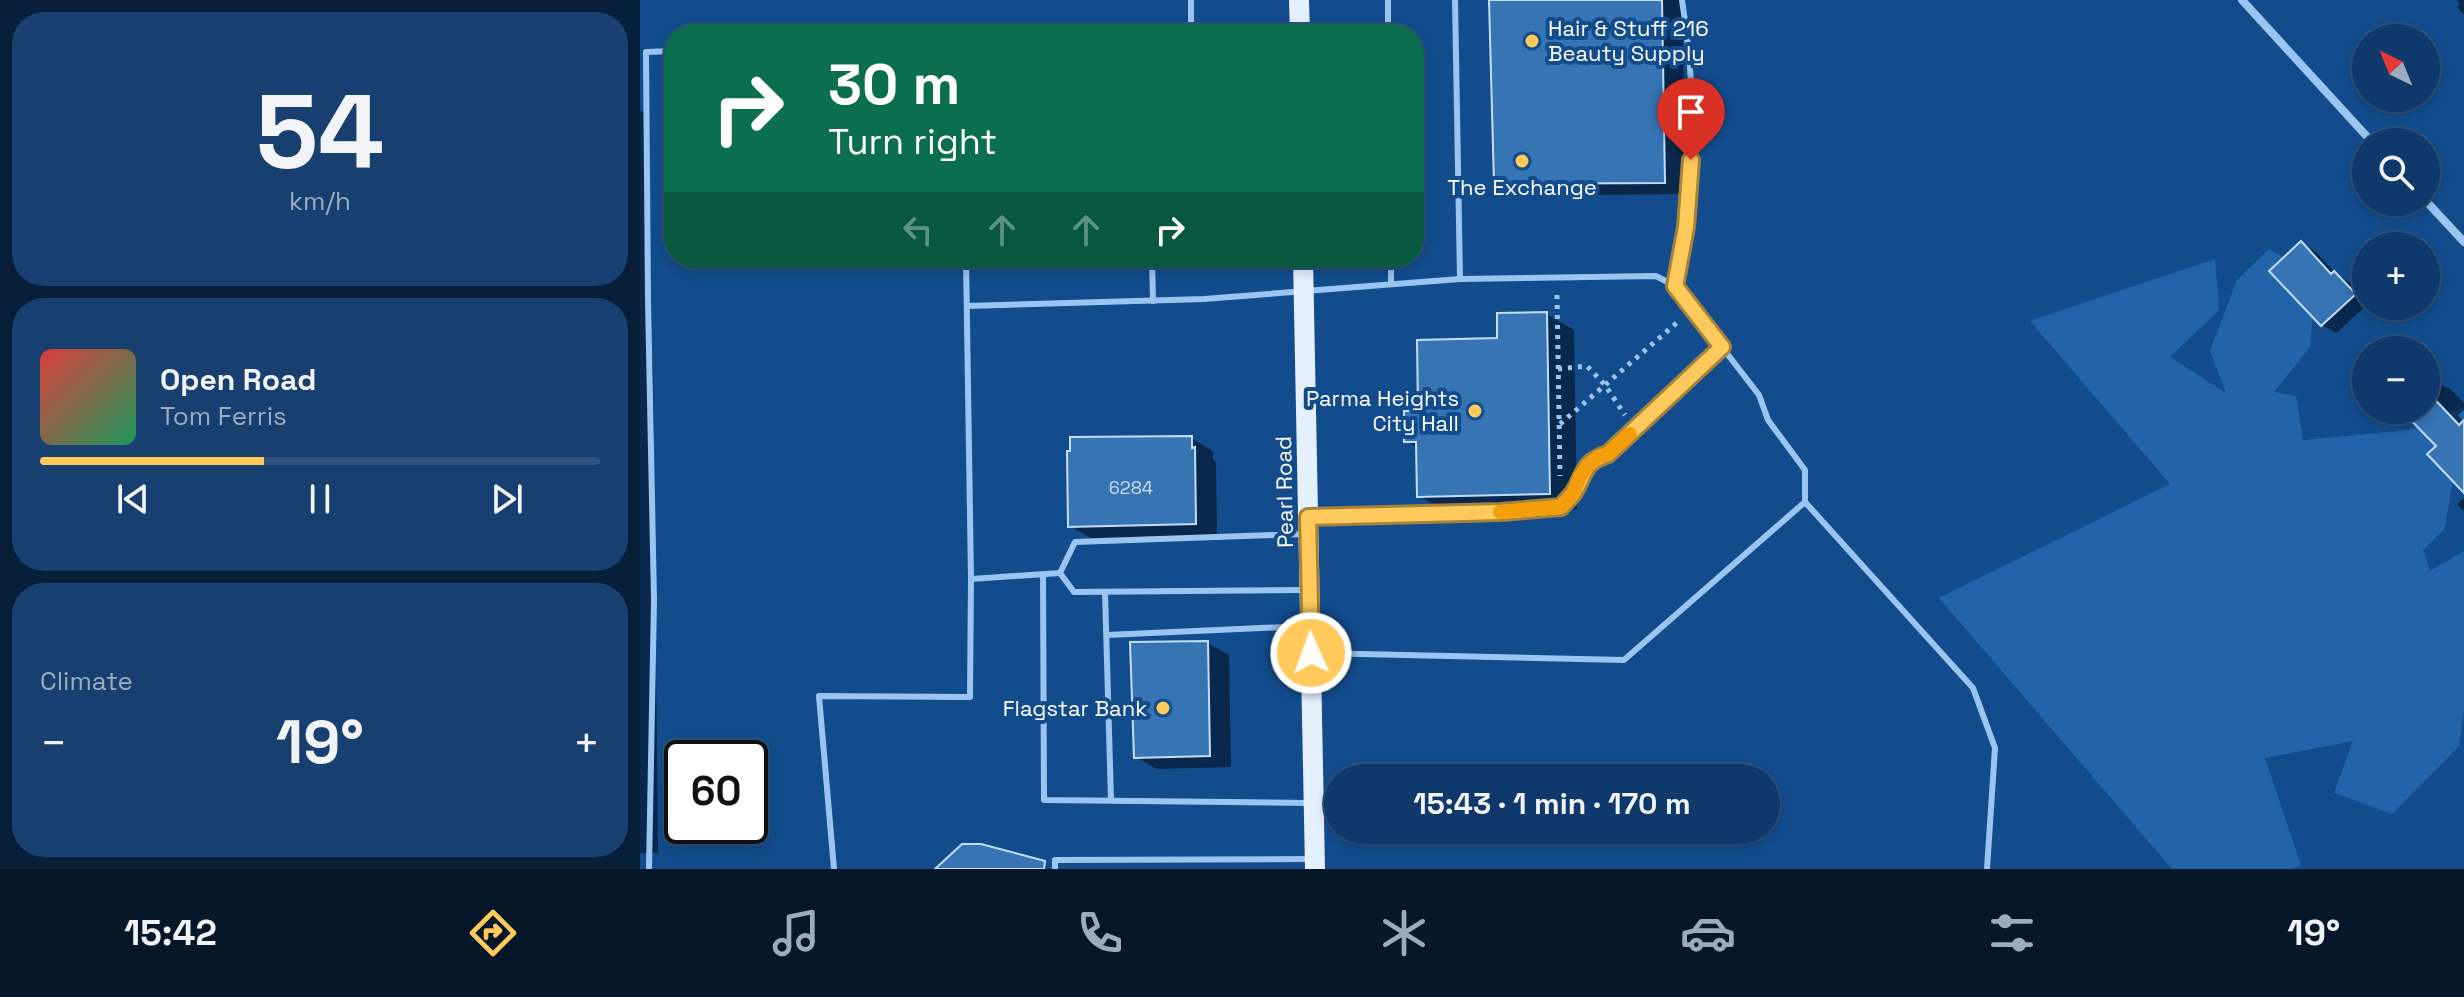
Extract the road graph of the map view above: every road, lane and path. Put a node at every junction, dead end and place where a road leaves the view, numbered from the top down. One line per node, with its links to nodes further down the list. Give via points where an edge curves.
1 (1191, 0): 7 (lane)
2 (1299, 0): 8 (main road)
3 (1388, 0): 9 (lane)
4 (1455, 0): 20 (lane)
5 (1682, 0): 22 (lane, via 1691,88 1691,160)
6 (2242, 0): 12 (street)
7 (1191, 24)
8 (1300, 24)
9 (1388, 24)
10 (664, 51): 11 (lane)
11 (643, 52): 46 (lane, via 654,600)
12 (2359, 128)
13 (2440, 216): 14 (street)
14 (2464, 242)
15 (966, 268): 25 (lane)
16 (1152, 268): 24 (lane)
17 (1303, 268): 23 (main road, Pearl Road)
18 (1391, 268): 21 (lane)
19 (1557, 278): 20 (lane); 22 (lane, via 1656,276); 28 (path)
20 (1460, 279): 21 (lane)
21 (1391, 284): 23 (lane)
22 (1675, 286): 26 (lane)
23 (1304, 290): 24 (lane); 34 (main road, Pearl Road)
24 (1153, 301): 25 (lane)
25 (967, 306): 37 (lane)
26 (1693, 309): 27 (lane); 29 (path)
27 (1722, 347): 31 (lane); 32 (lane, via 1805,470)
28 (1558, 369): 29 (path, via 1587,366); 30 (path)
29 (1605, 385): 30 (path); 31 (path)
30 (1559, 425): 33 (path)
31 (1634, 429): 33 (lane, via 1589,464)
32 (1805, 502): 42 (lane, via 1624,660); 49 (lane, via 1973,688 1995,748)
33 (1561, 507): 34 (lane)
34 (1308, 525): 35 (lane, via 1075,542); 38 (main road, Pearl Road)
35 (1060, 573): 36 (lane); 39 (lane, via 1074,592)
36 (1043, 575): 37 (lane); 43 (lane, via 1044,800)
37 (971, 579): 47 (lane, via 970,697 819,696)
38 (1310, 590): 39 (lane); 40 (main road, Pearl Road)
39 (1105, 592): 41 (lane)
40 (1310, 626): 41 (lane); 42 (main road, Pearl Road)
41 (1107, 635): 43 (lane)
42 (1311, 653): 44 (main road, Pearl Road)
43 (1111, 800): 44 (lane)
44 (1314, 803): 45 (main road, Pearl Road)
45 (1315, 864): 48 (lane, via 1055,860)
46 (649, 869)
47 (834, 869)
48 (1055, 869)
49 (1987, 869)

